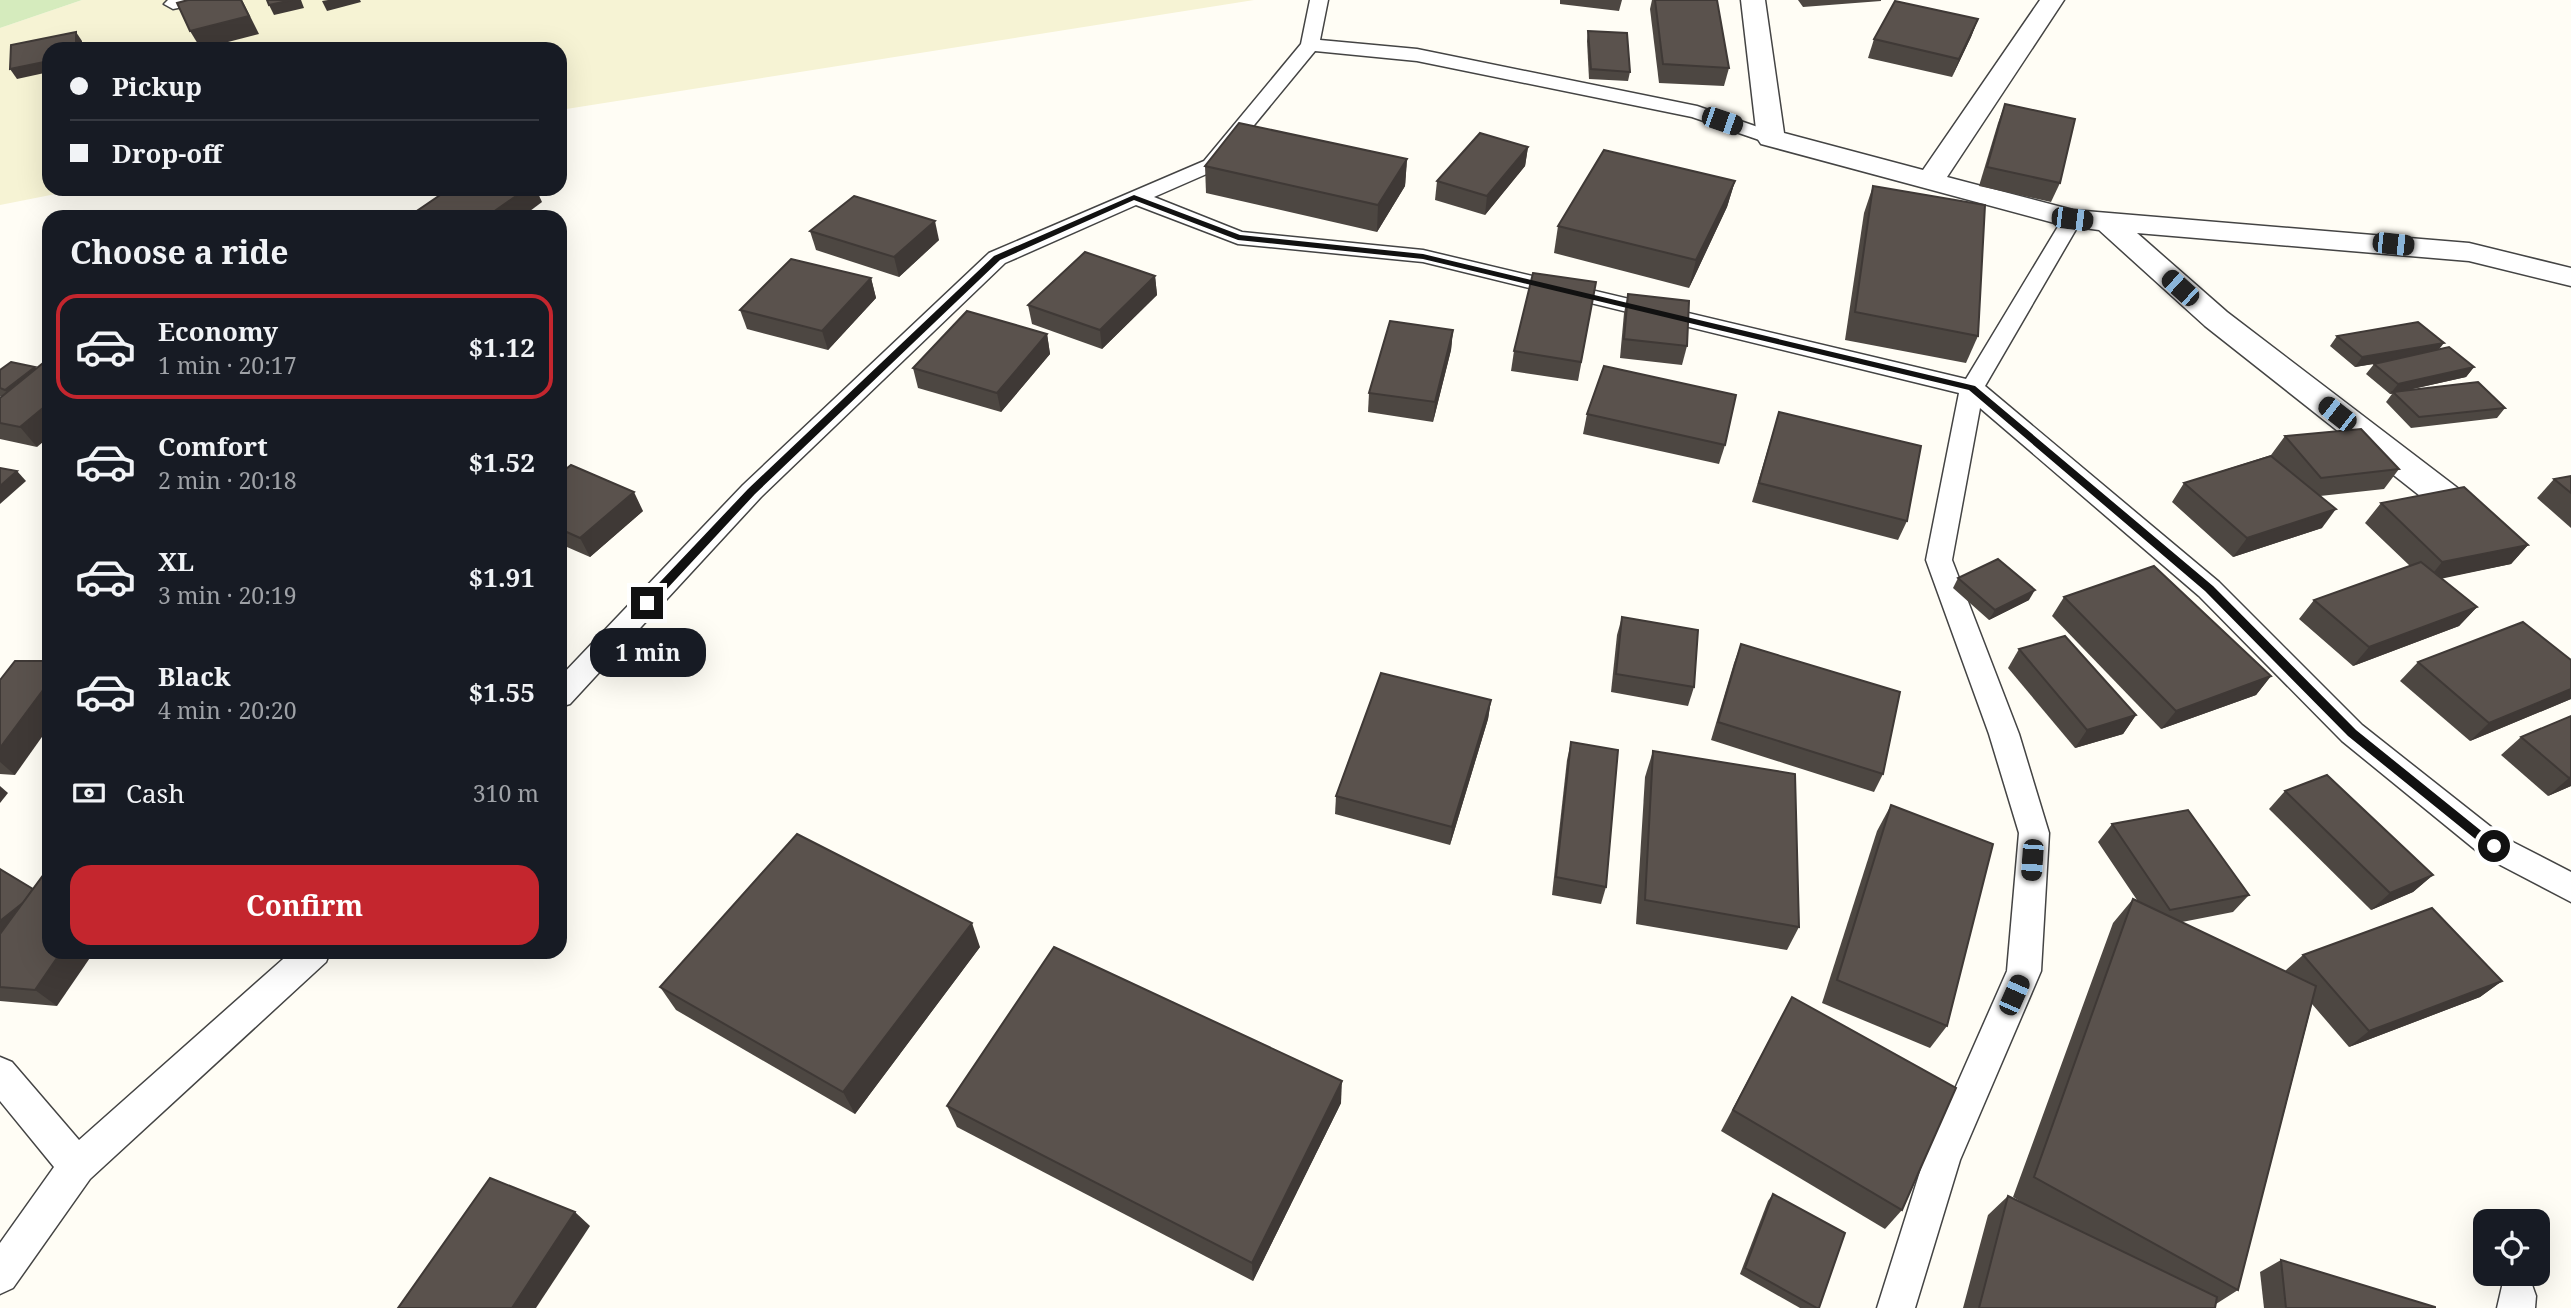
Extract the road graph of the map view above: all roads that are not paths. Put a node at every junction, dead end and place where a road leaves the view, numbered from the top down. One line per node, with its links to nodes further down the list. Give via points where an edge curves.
1 (191, 0): 5 (lane)
2 (1319, 0): 6 (lane)
3 (1753, 0): 7 (street)
4 (2052, 0): 8 (street)
5 (173, 4)
6 (1310, 45): 7 (lane, via 1417,55 1697,112); 9 (lane, via 1211,165)
7 (1771, 138): 8 (street)
8 (1931, 179): 10 (street)
9 (1134, 197): 13 (lane, via 1238,237 1423,256); 15 (lane, via 997,258 752,491)
10 (2072, 219): 11 (street); 13 (lane)
11 (2109, 224): 12 (street, via 2469,252); 14 (street, via 2216,319)
12 (2571, 277)
13 (1972, 388): 16 (lane, via 2209,589 2352,733 2494,846); 21 (lane, via 1939,560 2004,734 2034,833 2024,971 1942,1159)
14 (2499, 540)
15 (567, 689)
16 (2571, 888)
17 (306, 959): 19 (lane)
18 (0, 1074): 19 (lane)
19 (77, 1166): 20 (lane)
20 (0, 1275)
21 (1896, 1308)

